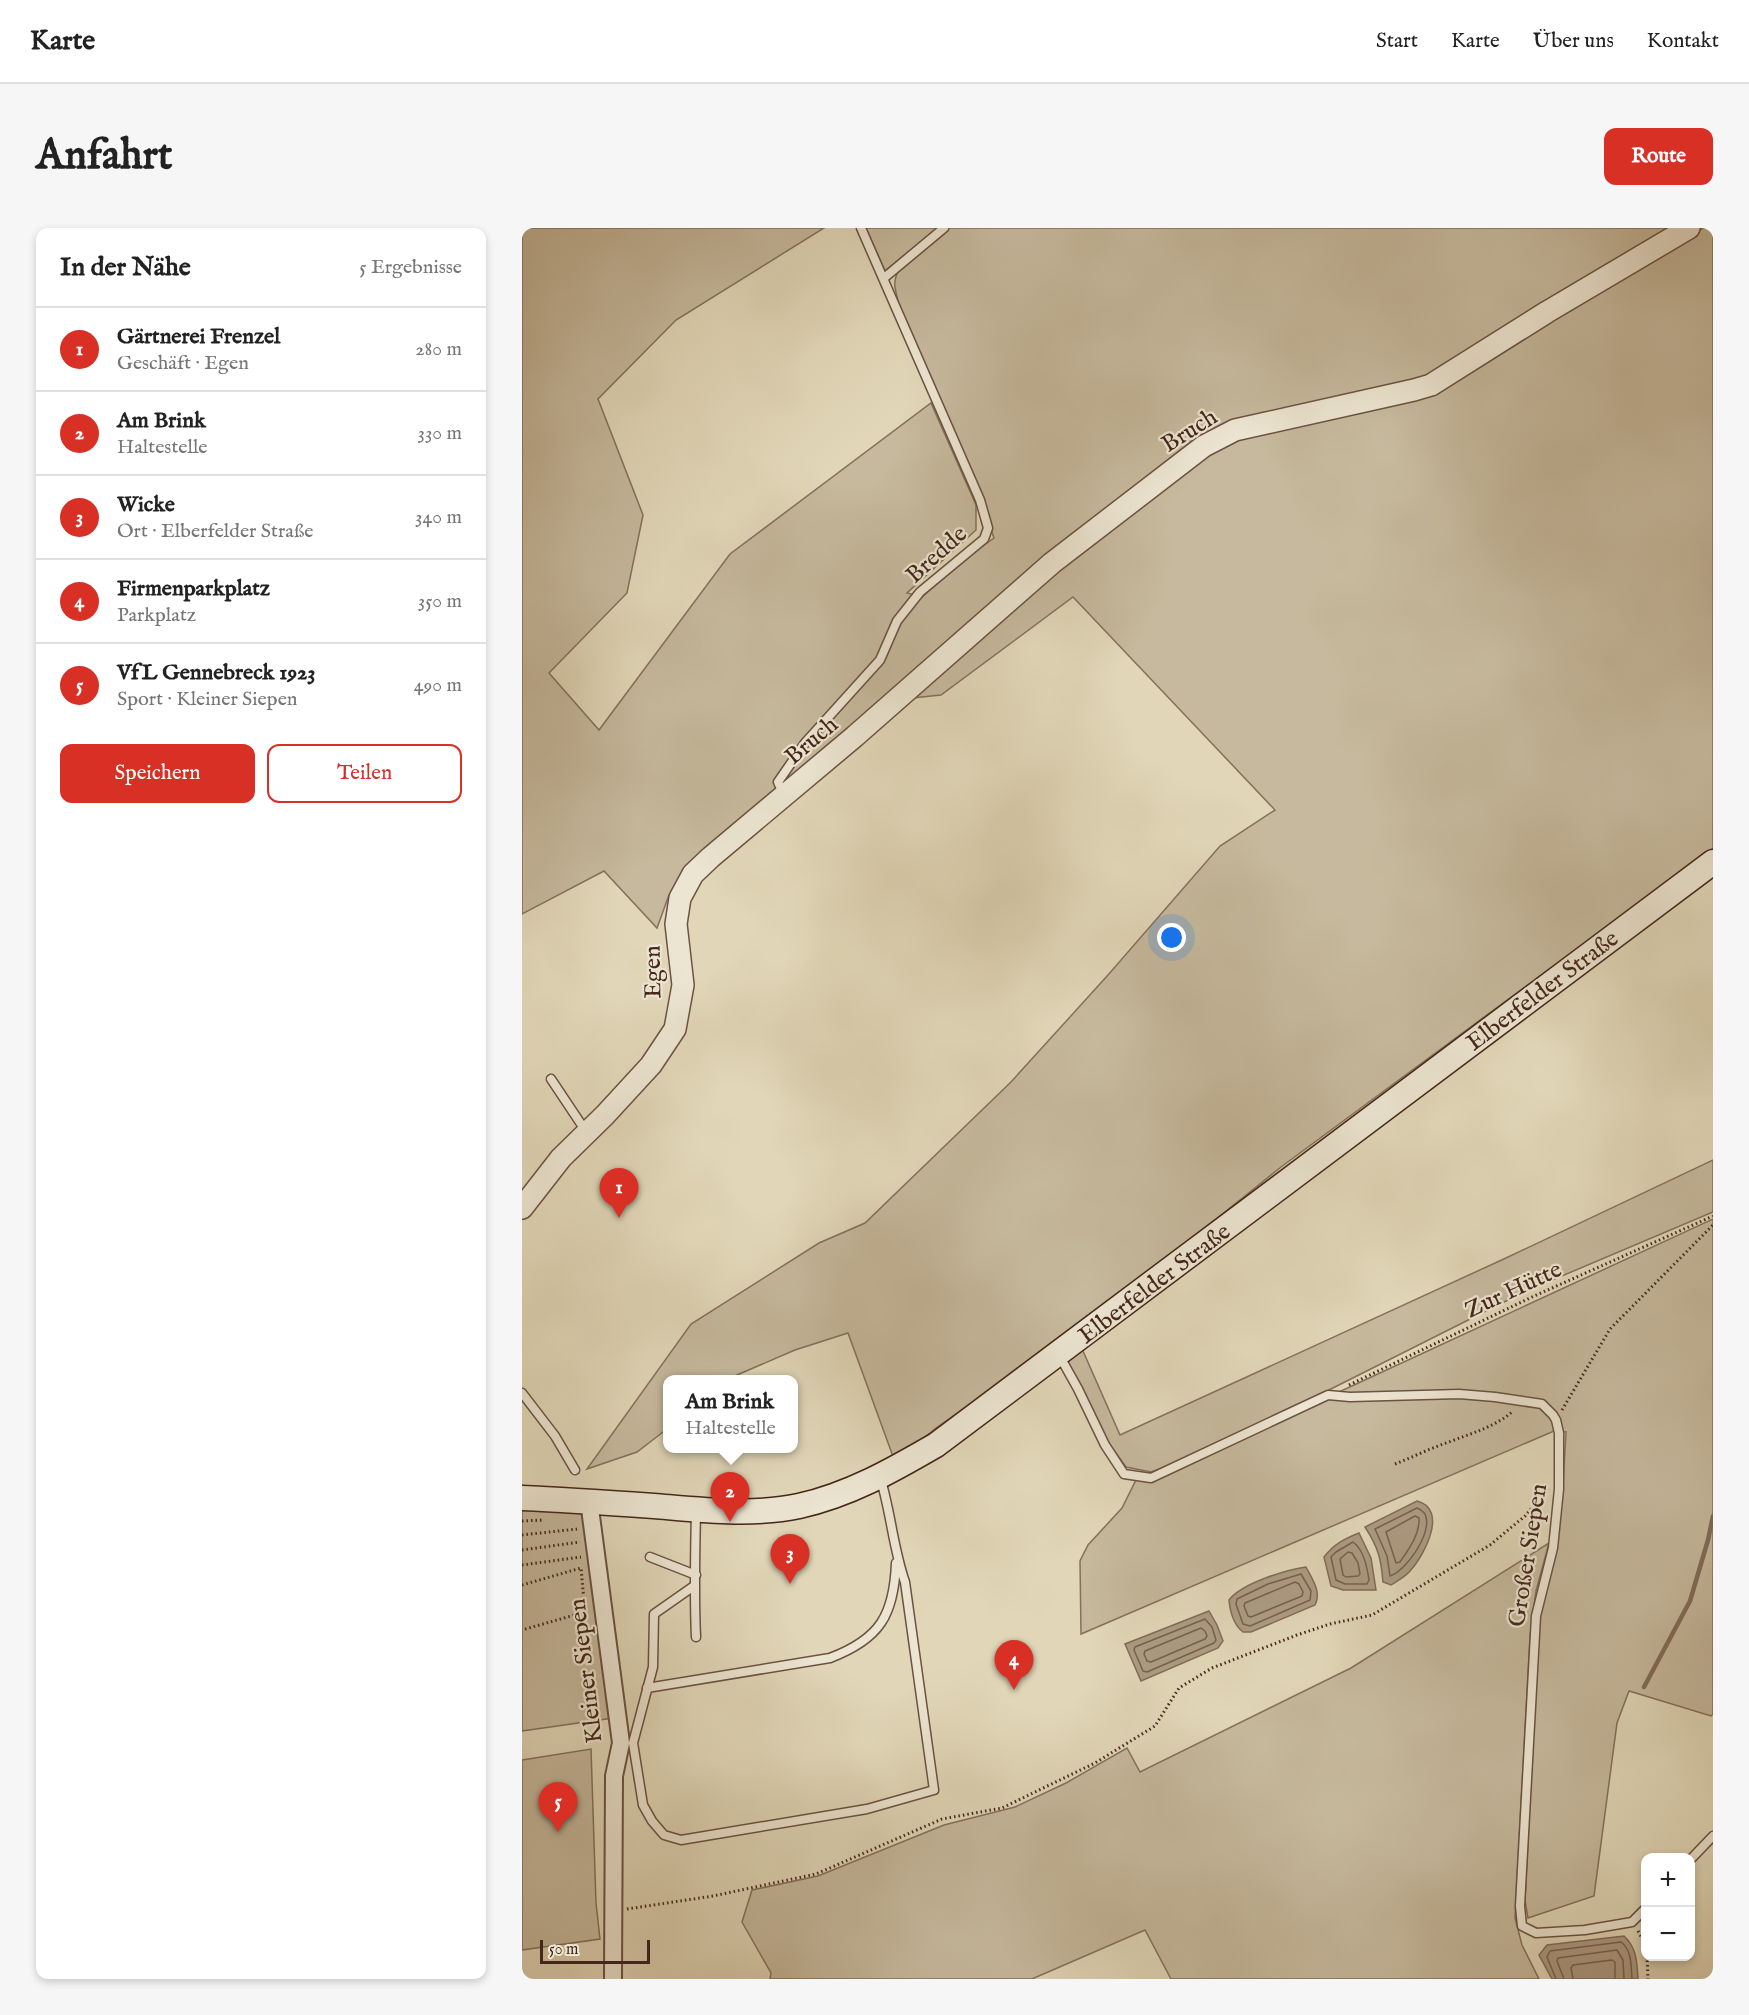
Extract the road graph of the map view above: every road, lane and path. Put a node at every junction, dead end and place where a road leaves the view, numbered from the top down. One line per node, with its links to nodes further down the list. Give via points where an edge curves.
1 (861, 228): 4 (lane, Bredde)
2 (944, 228): 4 (lane)
3 (1689, 228): 5 (street, Bruch, via 1431,385 1235,430 1204,446 1052,563)
4 (884, 278): 5 (lane, Bredde, via 980,500 988,528 984,539 920,592 897,621 880,660 805,743 778,782)
5 (784, 795): 8 (street, Egen, via 693,874 680,898 676,924 683,986 675,1029 651,1065)
6 (1713, 862): 12 (main road, Elberfelder Straße)
7 (551, 1079): 8 (lane)
8 (587, 1133): 9 (street, Egen, via 561,1158)
9 (522, 1208)
10 (1713, 1216): 14 (path, Zur Hütte)
11 (1713, 1225): 16 (path, via 1610,1329)
12 (1059, 1355): 14 (lane, via 1124,1474 1151,1478); 20 (main road, Elberfelder Straße, via 936,1445)
13 (522, 1393): 18 (lane)
14 (1328, 1395): 15 (lane, via 1459,1394)
15 (1525, 1400): 16 (lane, via 1542,1404); 17 (path, via 1504,1419 1478,1432)
16 (1556, 1420): 19 (lane, Großer Siepen)
17 (1395, 1464)
18 (575, 1470)
19 (1559, 1475): 42 (path, via 1525,1516 1490,1545 1372,1615 1330,1624 1212,1668 1179,1688 1155,1726 1095,1763 1002,1808 942,1819 816,1874); 44 (lane, Großer Siepen, via 1553,1548 1536,1616 1522,1926 1536,1933 1555,1934)
20 (880, 1477): 23 (main road, Elberfelder Straße, via 836,1496 796,1506 749,1511); 31 (lane, via 888,1502)
21 (522, 1498): 22 (main road, Elberfelder Straße)
22 (589, 1501): 23 (main road, Elberfelder Straße); 33 (street, Kleiner Siepen)
23 (696, 1510): 34 (lane)
24 (545, 1520): 25 (path)
25 (522, 1521)
26 (522, 1535): 27 (path, via 579,1529)
27 (580, 1541): 28 (path); 29 (path)
28 (522, 1550)
29 (581, 1556): 32 (path); 33 (path)
30 (650, 1557): 34 (lane)
31 (896, 1558): 39 (lane, via 891,1602 882,1622 853,1650 830,1658); 39 (lane, via 905,1582 934,1790 867,1809 681,1840 664,1834 644,1805 633,1743)
32 (522, 1565)
33 (589, 1567): 35 (path); 37 (path, via 585,1612); 42 (street, Kleiner Siepen, via 621,1743 614,1776)
34 (696, 1575): 36 (lane)
35 (522, 1585)
36 (694, 1586): 38 (lane); 39 (lane, via 654,1614 653,1667)
37 (522, 1630)
38 (696, 1637)
39 (647, 1688)
40 (1713, 1836): 41 (lane)
41 (1695, 1855)
42 (614, 1911): 47 (street, Kleiner Siepen)
43 (1641, 1913): 44 (lane)
44 (1632, 1922): 45 (path)
45 (1641, 1937)
46 (1647, 1961): 48 (path)
47 (613, 1979)
48 (1648, 1979)

